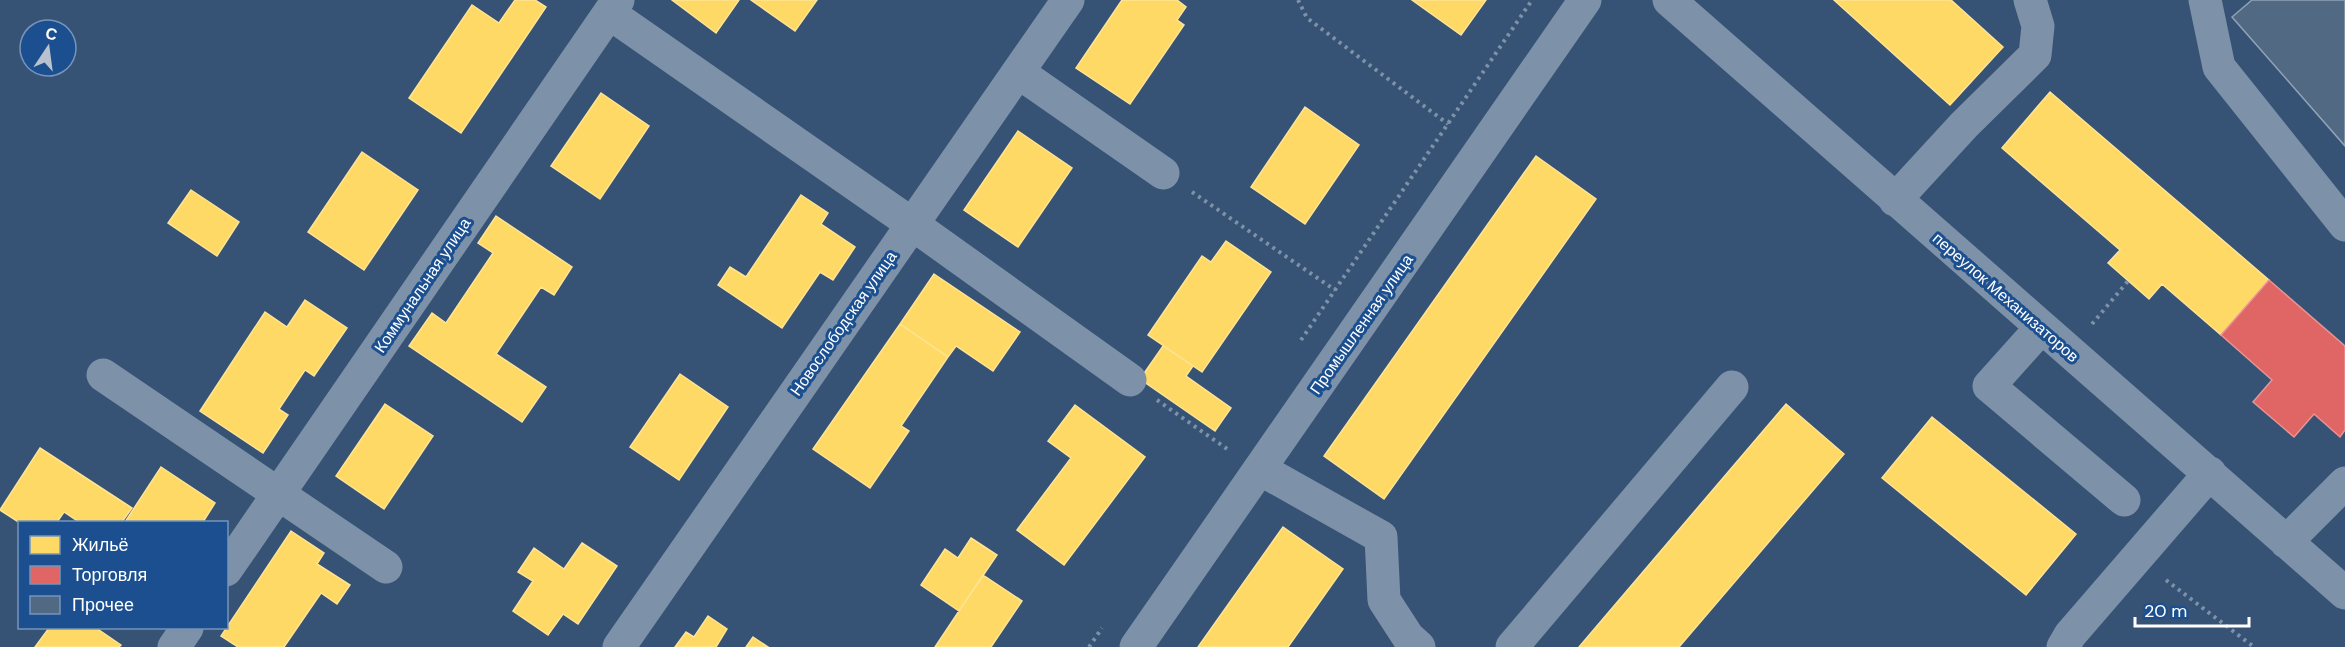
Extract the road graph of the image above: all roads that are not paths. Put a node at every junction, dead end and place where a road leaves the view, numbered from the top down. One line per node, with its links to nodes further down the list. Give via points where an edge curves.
1 (1068, 0): 7 (street, Новослободская улица)
2 (1585, 0): 16 (street, Промышленная улица)
3 (2030, 0): 9 (street, via 2038,26 2035,55)
4 (2205, 0): 11 (street, via 2219,67)
5 (1675, 2): 9 (street, переулок Механизаторов)
6 (613, 6): 10 (street); 19 (street, Коммунальная улица)
7 (1018, 72): 8 (street); 10 (street, Новослободская улица)
8 (1163, 174)
9 (1895, 200): 12 (street, переулок Механизаторов)
10 (912, 224): 14 (street); 27 (street, Новослободская улица)
11 (2345, 225)
12 (2041, 328): 17 (street, переулок Механизаторов); 20 (street, via 1989,386)
13 (103, 375): 19 (street)
14 (1130, 380)
15 (1732, 387): 30 (street)
16 (1260, 469): 28 (street, Промышленная улица); 29 (street, via 1382,537 1384,600)
17 (2210, 473): 21 (street, переулок Механизаторов); 31 (street)
18 (2345, 483): 21 (street)
19 (279, 494): 22 (street, Коммунальная улица); 23 (street)
20 (2124, 500)
21 (2286, 542): 24 (street, переулок Механизаторов)
22 (228, 567)
23 (386, 567)
24 (2345, 593)
25 (186, 629): 26 (street)
26 (174, 647)
27 (619, 647)
28 (1136, 647)
29 (1419, 647)
30 (1512, 647)
31 (2063, 647)

